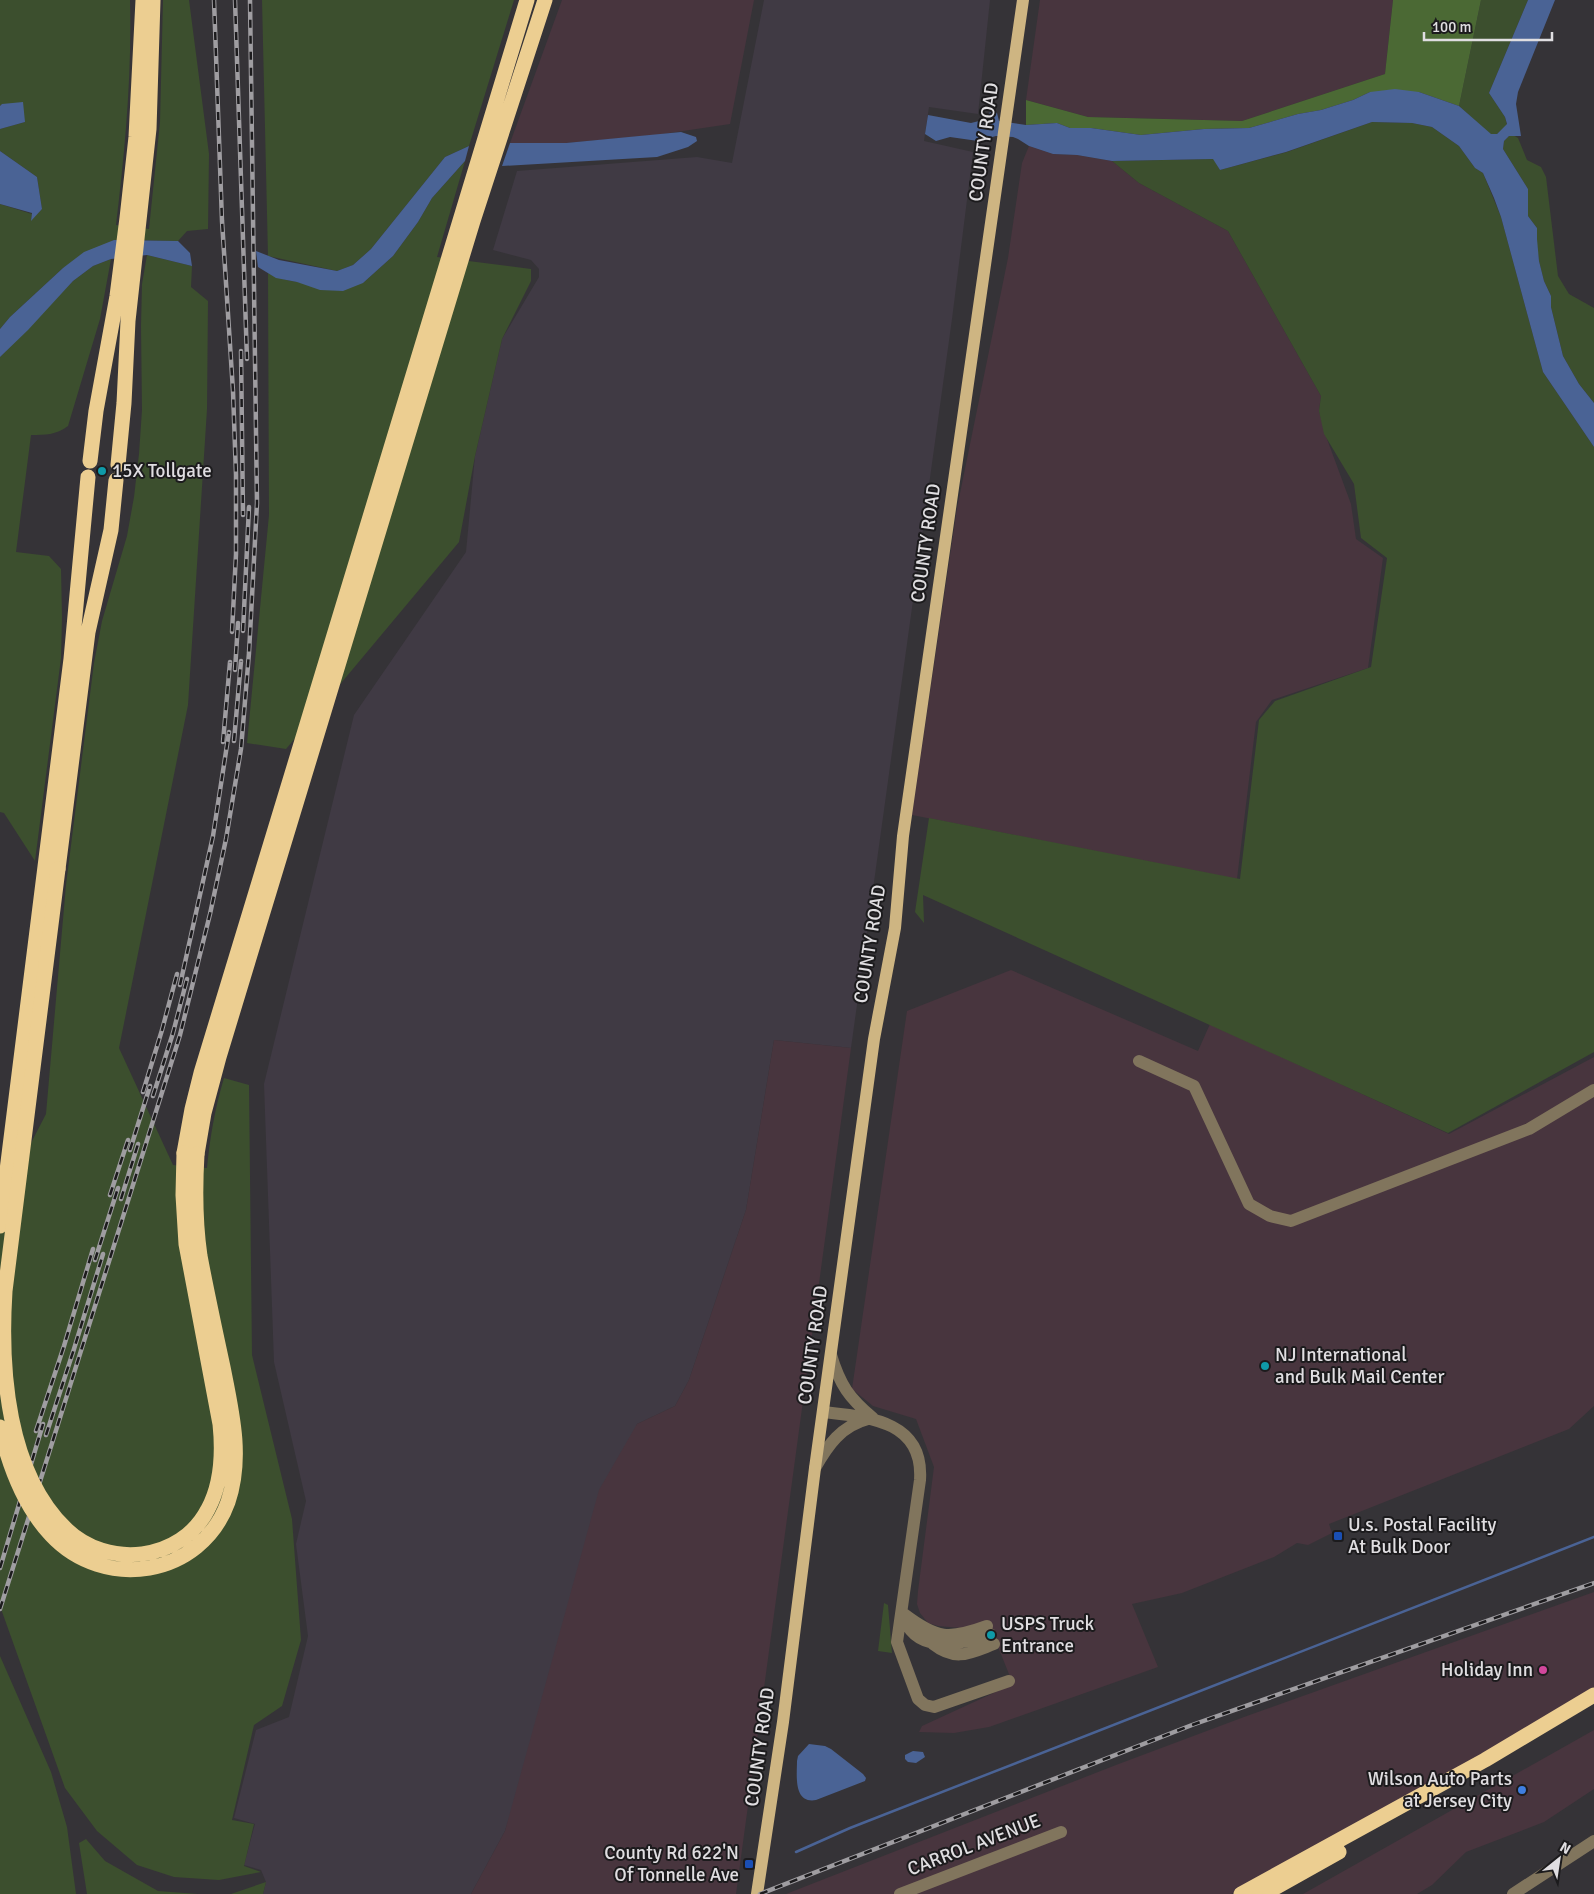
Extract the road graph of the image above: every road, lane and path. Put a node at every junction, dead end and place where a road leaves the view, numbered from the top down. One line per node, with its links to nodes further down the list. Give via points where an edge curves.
1 (138, 0): 7 (highway)
2 (142, 0): 7 (highway)
3 (153, 0): 8 (highway, via 150,120)
4 (527, 0): 13 (highway, via 199,1082 192,1109)
5 (545, 0): 13 (highway, via 473,221)
6 (1023, 0): 15 (main road, COUNTY ROAD, via 903,836 895,928 874,1039)
7 (140, 43): 8 (highway)
8 (133, 219): 9 (highway)
9 (126, 274): 10 (highway, via 96,411); 10 (highway, via 124,403 111,530 88,632)
10 (51, 868): 13 (highway, bridge, via 6,1274 3,1361 16,1437 38,1491 67,1530 90,1547 108,1553 127,1556 147,1554 182,1539 203,1518 218,1483 220,1424 186,1244 183,1195); 14 (highway)
11 (1139, 1061): 12 (street, via 1194,1086 1249,1204 1270,1216 1291,1221 1529,1129)
12 (1594, 1090)
13 (191, 1154): 18 (highway, bridge, via 199,1248 235,1438 235,1467 230,1494 212,1530 185,1555 157,1567 118,1570 82,1559 58,1542 34,1513 16,1478)
14 (0, 1226)
15 (831, 1355): 16 (main road, COUNTY ROAD); 17 (street, via 844,1389)
16 (823, 1412): 17 (street); 19 (main road, COUNTY ROAD)
17 (873, 1418): 19 (street, via 842,1431 832,1440); 20 (street, via 901,1431 912,1445 920,1466)
18 (0, 1427)
19 (815, 1468): 27 (main road, COUNTY ROAD)
20 (902, 1612): 20 (street, via 910,1629 932,1643 958,1644 990,1635 943,1635); 21 (street, via 897,1642 918,1699 927,1707)
21 (1007, 1678)
22 (1594, 1695): 29 (highway, via 1485,1760)
23 (1594, 1703): 30 (highway)
24 (1061, 1832): 28 (street, CARROL AVENUE)
25 (1594, 1841): 26 (street)
26 (1531, 1889): 31 (street)
27 (757, 1894)
28 (900, 1894)
29 (1241, 1894)
30 (1264, 1894)
31 (1513, 1894)

